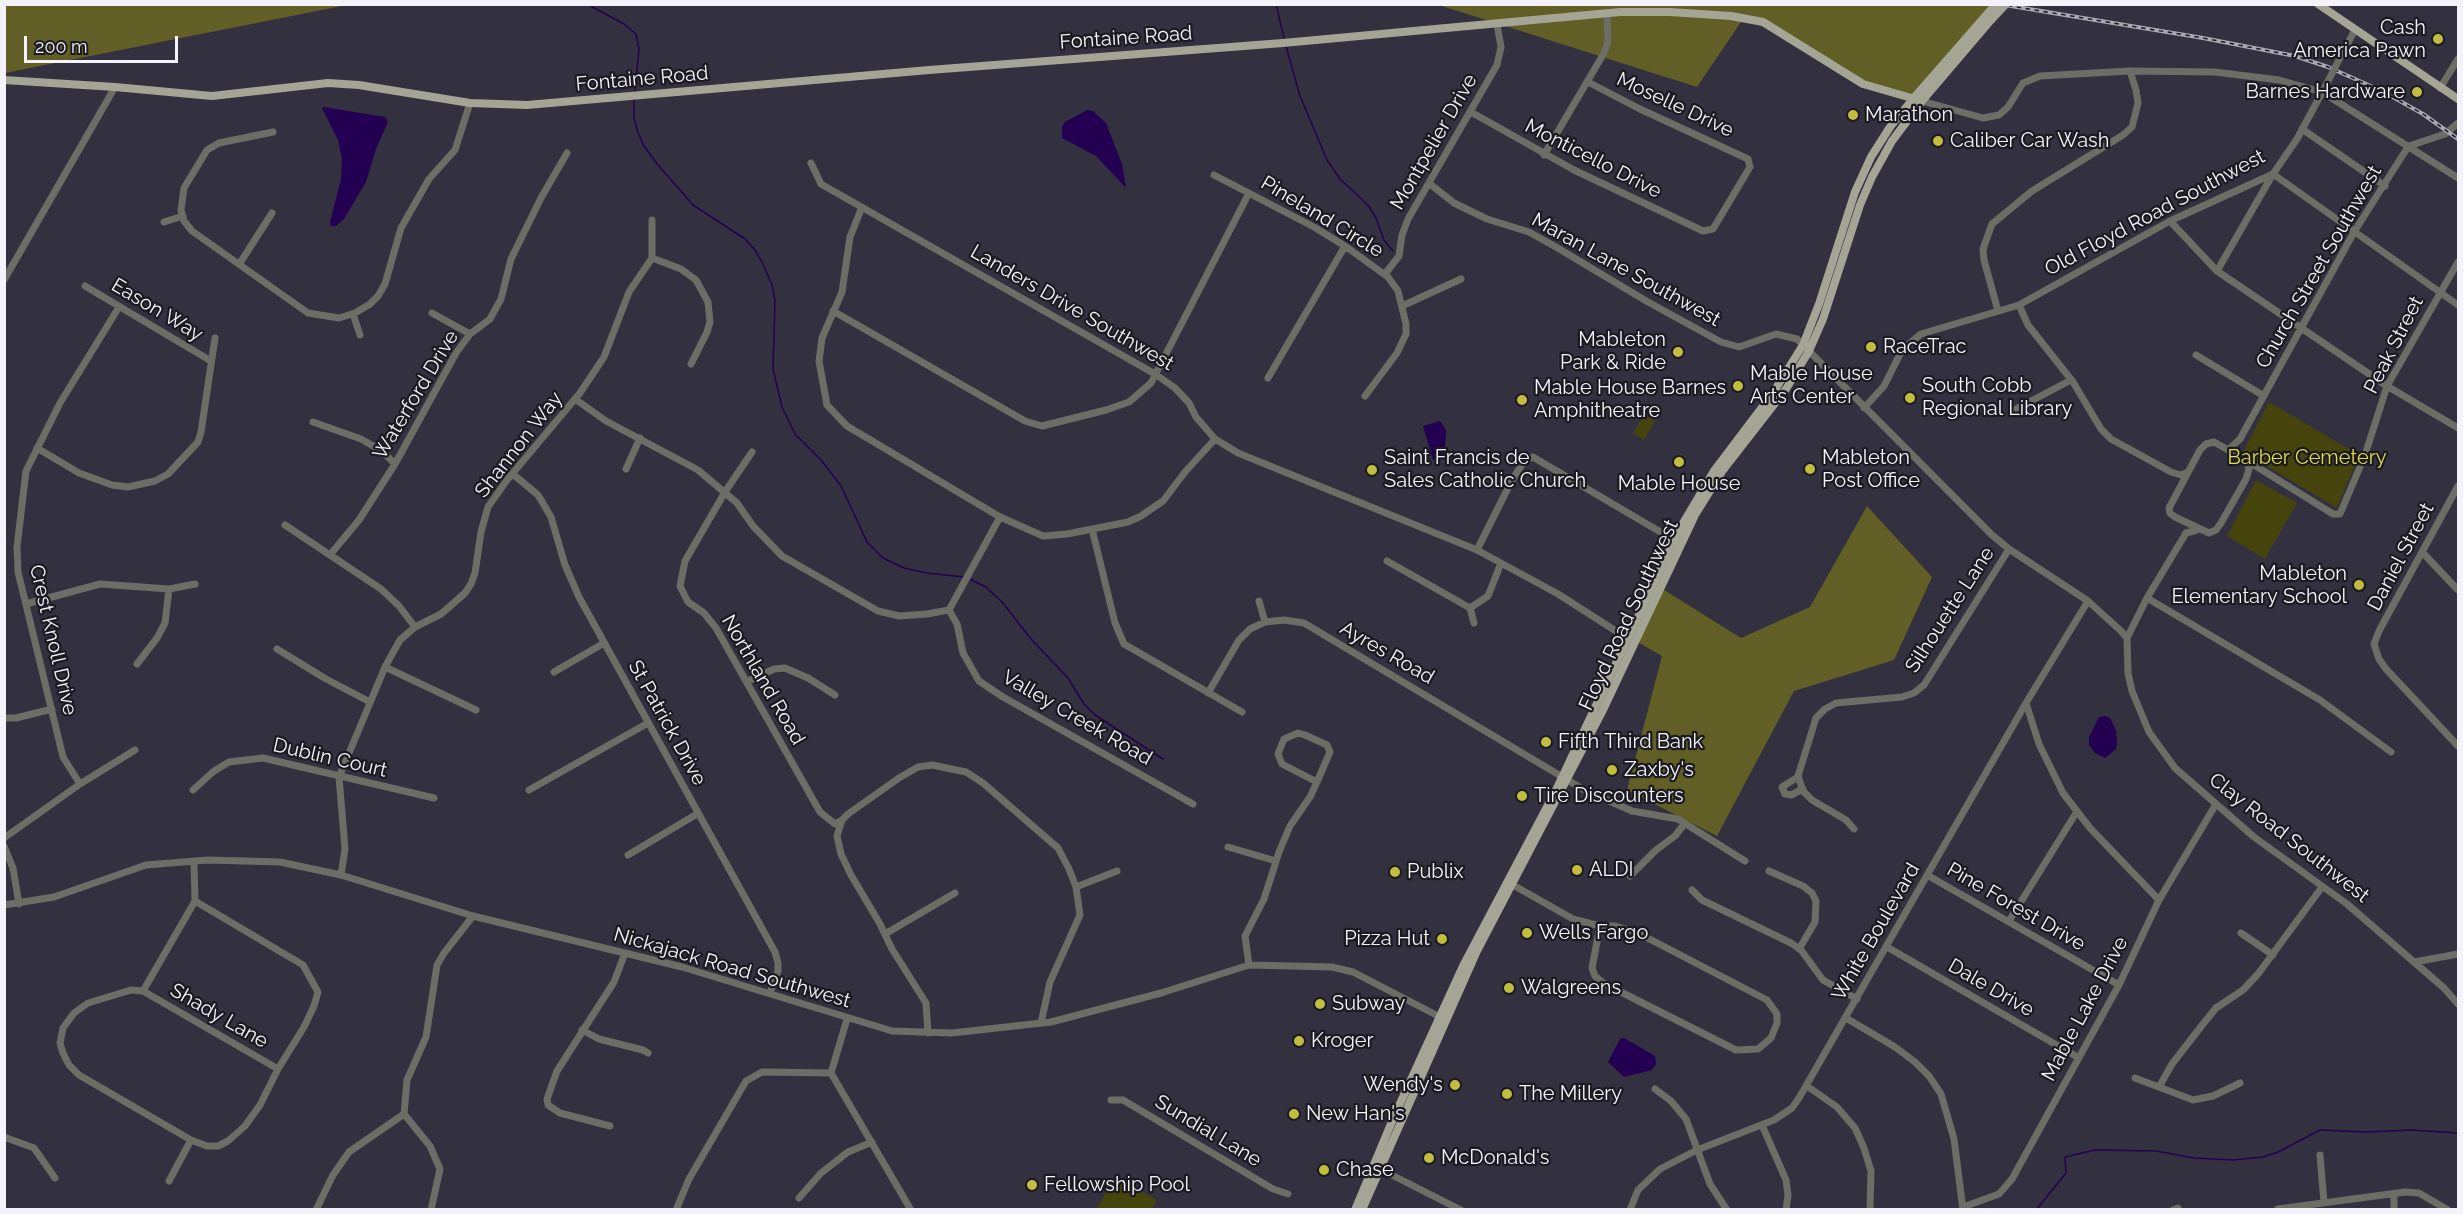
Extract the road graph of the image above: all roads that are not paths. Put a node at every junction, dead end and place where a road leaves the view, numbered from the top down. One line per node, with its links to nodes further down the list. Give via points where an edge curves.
1 (1996, 4): 5 (main road, Floyd Road Southwest)
2 (2006, 4): 5 (main road, Floyd Road Southwest, bridge)
3 (2318, 4): 7 (main road)
4 (1606, 15): 6 (main road, Fontaine Road); 11 (street, via 1607,47); 15 (main road, Fontaine Road, via 1670,12 1752,19 1772,27 1863,84)
5 (1987, 19): 15 (main road, Floyd Road Southwest); 17 (main road, Floyd Road Southwest)
6 (1497, 24): 18 (main road, Fontaine Road, via 609,99 518,105); 19 (street, Montpelier Drive, via 1499,60)
7 (2355, 30): 13 (street, Old Floyd Road Southwest, bridge); 14 (main road)
8 (2458, 59): 14 (street)
9 (2130, 71): 13 (street, via 2215,72); 17 (street, via 2033,77 2023,83 2004,112 1990,117); 55 (street, via 2138,103 2132,127 2032,191 1992,224 1983,249)
10 (4, 80): 12 (main road, Fontaine Road)
11 (1588, 82): 25 (street); 39 (street, Moselle Drive, via 1751,162 1713,229)
12 (115, 87): 18 (main road, Fontaine Road, via 212,96 328,83); 48 (street)
13 (2324, 88): 21 (street, Old Floyd Road Southwest); 23 (street)
14 (2440, 88): 16 (main road)
15 (1913, 99): 17 (main road, Fontaine Road); 63 (main road, Floyd Road Southwest, via 1877,146 1864,171)
16 (2458, 99)
17 (1922, 101): 63 (main road, Floyd Road Southwest, via 1892,141 1872,177 1823,319)
18 (470, 103): 57 (street, via 455,150 429,179 401,228 385,284 370,304)
19 (1471, 112): 25 (street, Monticello Drive); 30 (street, Montpelier Drive)
20 (2458, 123): 23 (street, via 2445,134)
21 (2302, 129): 27 (street, Old Floyd Road Southwest); 31 (street)
22 (273, 132): 35 (street, via 219,143 207,150 184,188)
23 (2409, 146): 29 (street); 31 (street, Church Street Southwest)
24 (567, 153): 60 (street, Waterford Drive, via 511,259 496,308 490,319)
25 (1544, 155): 39 (street, Monticello Drive)
26 (811, 163): 33 (street, Landers Drive Southwest, via 821,184)
27 (2273, 174): 37 (street, Old Floyd Road Southwest); 40 (street); 45 (street)
28 (1214, 175): 32 (street, Pineland Circle)
29 (2458, 178)
30 (1430, 184): 46 (street, Montpelier Drive, via 1406,223 1400,256); 63 (street, Maran Lane Southwest, via 1454,203 1556,246 1721,342 1738,347 1776,334 1791,336)
31 (2385, 186): 40 (street, Church Street Southwest)
32 (1249, 193): 41 (street, Pineland Circle); 67 (street)
33 (862, 207): 56 (street, via 850,237 843,285); 67 (street, Landers Drive Southwest)
34 (272, 213): 44 (street)
35 (183, 216): 38 (street); 44 (street, via 192,231)
36 (652, 220): 42 (street)
37 (2170, 221): 45 (street); 51 (street, Old Floyd Road Southwest)
38 (164, 222)
39 (1703, 231)
40 (2354, 232): 50 (street); 59 (street, Church Street Southwest)
41 (1345, 246): 46 (street, Pineland Circle); 68 (street)
42 (652, 258): 66 (street, via 681,269 696,280 708,302 710,322); 73 (street, Shannon Way, via 628,292 604,357)
43 (2458, 262): 50 (street, Peak Street)
44 (240, 264): 57 (street, via 308,313 339,318)
45 (2217, 271): 59 (street)
46 (1385, 274): 54 (street, Pineland Circle, via 1398,291)
47 (1461, 279): 54 (street)
48 (4, 280)
49 (85, 286): 53 (street, Eason Way)
50 (2440, 292): 52 (street); 70 (street, Peak Street)
51 (2019, 305): 55 (street, Old Floyd Road Southwest); 69 (street, via 2033,333)
52 (2458, 305)
53 (119, 306): 65 (street, Eason Way); 81 (street, Crest Knoll Drive)
54 (1402, 306): 71 (street, Pineland Circle, via 1406,334)
55 (1998, 310): 74 (street, Old Floyd Road Southwest, via 1912,340 1902,350 1884,386)
56 (833, 311): 67 (street, via 1009,413 1042,426 1129,402 1143,392); 96 (street, via 822,338 819,361 827,405 847,426)
57 (353, 314): 61 (street)
58 (432, 314): 60 (street)
59 (2301, 328): 70 (street); 72 (street, Church Street Southwest)
60 (470, 334): 86 (street, Waterford Drive, via 444,372)
61 (360, 335)
62 (215, 338): 65 (street)
63 (1806, 348): 74 (street); 102 (main road, Floyd Road Southwest, via 1701,490); 122 (main road, Floyd Road Southwest, via 1786,388 1710,489)
64 (2196, 355): 72 (street)
65 (211, 361): 81 (street, via 198,442 168,474 155,481 128,487 112,485 78,473)
66 (691, 364)
67 (1155, 374): 80 (street, Landers Drive Southwest, via 1189,403)
68 (1268, 378)
69 (2071, 380): 75 (street); 88 (street, via 2111,439)
70 (2387, 386): 77 (street); 90 (street, Peak Street, via 2340,514 2333,514)
71 (1365, 396)
72 (2264, 396): 79 (street, Church Street Southwest)
73 (575, 399): 78 (street); 91 (street, Shannon Way)
74 (1864, 408): 103 (street)
75 (2016, 409)
76 (313, 422): 86 (street, via 361,439)
77 (2458, 428)
78 (640, 438): 87 (street); 95 (street, via 698,470)
79 (2240, 439): 82 (street, Church Street Southwest); 84 (street)
80 (1215, 440): 99 (street, via 1163,501 1128,522); 104 (street, Landers Drive Southwest, via 1238,453)
81 (36, 448): 115 (street, Crest Knoll Drive, via 26,471 18,547 18,572)
82 (2228, 450): 84 (street); 89 (street, via 2214,442 2206,444)
83 (752, 452): 95 (street, Northland Road)
84 (2238, 456): 85 (street)
85 (2246, 460): 90 (street); 92 (street)
86 (395, 464): 106 (street, Waterford Drive, via 360,520)
87 (626, 469)
88 (2171, 472): 89 (street); 94 (street)
89 (2186, 473): 94 (street)
90 (2266, 473): 92 (street, via 2251,474)
91 (514, 475): 120 (street, Shannon Way, via 488,507 475,573 465,594 441,614); 123 (street, St Patrick Drive, via 538,495 551,517 565,565)
92 (2246, 479): 100 (street, via 2216,530)
93 (2458, 486): 105 (street, Daniel Street)
94 (2179, 487): 97 (street, via 2169,508)
95 (725, 492): 117 (street, via 782,556 878,612 899,616); 128 (street, Northland Road, via 685,561 680,586 688,602 716,628)
96 (1000, 517): 99 (street, via 1043,536); 117 (street)
97 (2182, 521): 100 (street); 101 (street)
98 (285, 525): 106 (street)
99 (1092, 529): 129 (street, via 1115,623 1124,644)
100 (2199, 530): 101 (street)
101 (2186, 533): 112 (street)
102 (1674, 540): 104 (street, via 1533,457 1525,460 1512,480); 122 (main road, Floyd Road Southwest)
103 (2009, 549): 114 (street); 142 (street, Silhouette Lane, via 1924,685 1902,698 1836,703 1825,709 1816,718)
104 (1477, 550): 108 (street, Landers Drive Southwest)
105 (2422, 552): 111 (street); 138 (street, Daniel Street, via 2374,644 2386,669)
106 (330, 555): 120 (street, via 381,589)
107 (1387, 561): 116 (street)
108 (1501, 563): 116 (street, via 1488,596); 122 (street, Landers Drive Southwest)
109 (195, 584): 110 (street)
110 (169, 589): 115 (street, via 100,584); 125 (street, via 165,622)
111 (2458, 590)
112 (2147, 598): 121 (street); 140 (street, via 2320,700)
113 (1259, 601): 118 (street)
114 (2088, 601): 121 (street); 132 (street, White Boulevard)
115 (26, 604): 133 (street, Crest Knoll Drive)
116 (1470, 608): 119 (street)
117 (949, 610): 150 (street, Valley Creek Road, via 957,624 963,653 979,681)
118 (1265, 622): 129 (street, via 1239,640); 143 (street, Ayres Road, via 1304,622)
119 (1474, 622)
120 (415, 627): 126 (street, Shannon Way, via 400,640)
121 (2127, 638): 151 (street, Clay Road Southwest, via 2132,691 2149,732 2175,768)
122 (1632, 641): 143 (main road, Floyd Road Southwest)
123 (604, 644): 127 (street); 137 (street, St Patrick Drive)
124 (277, 649): 131 (street)
125 (137, 664)
126 (385, 667): 131 (street, Shannon Way); 134 (street)
127 (554, 672)
128 (748, 681): 130 (street, via 785,668); 154 (street, Northland Road, via 820,812 835,824)
129 (1208, 693): 135 (street)
130 (835, 695)
131 (370, 702): 141 (street, Shannon Way)
132 (2026, 703): 152 (street, via 2039,744); 167 (street, White Boulevard)
133 (52, 709): 136 (street); 145 (street, Crest Knoll Drive, via 63,757)
134 (476, 710)
135 (1242, 712)
136 (4, 718)
137 (648, 723): 148 (street); 153 (street, St Patrick Drive)
138 (2458, 746)
139 (135, 750): 145 (street)
140 (2391, 752)
141 (339, 777): 147 (street, Dublin Court, via 272,759 247,758 214,771); 149 (street, Dublin Court); 166 (street, Shannon Way, via 345,849)
142 (1798, 777): 146 (street); 146 (street, Silhouette Lane, via 1782,787 1785,794 1791,795)
143 (1565, 779): 155 (street, Ayres Road, via 1621,808); 169 (main road, Floyd Road Southwest); 196 (main road, Floyd Road Southwest, via 1467,957)
144 (1317, 782): 144 (street, via 1330,748 1298,733 1284,739 1278,754 1282,764); 161 (street, via 1290,826)
145 (80, 784): 157 (street)
146 (1803, 789): 156 (street, via 1812,800)
147 (193, 790)
148 (529, 790)
149 (434, 798)
150 (1193, 804)
151 (2216, 804): 171 (street, Clay Road Southwest); 174 (street, Mable Lake Drive)
152 (2076, 813): 174 (street); 179 (street)
153 (697, 814): 160 (street); 192 (street, St Patrick Drive, via 775,952 778,971)
154 (842, 820): 170 (street, via 918,767 932,765 966,772 1058,848); 182 (street, via 837,836 841,854)
155 (1685, 822): 162 (street); 168 (street)
156 (1854, 829)
157 (4, 838)
158 (4, 846): 176 (street, via 13,868)
159 (1228, 847): 161 (street)
160 (628, 855)
161 (1276, 861): 189 (street, via 1264,899 1245,936)
162 (1745, 861)
163 (194, 862): 166 (street, Nickajack Road Southwest, via 280,862); 175 (street); 176 (street, Nickajack Road Southwest, via 146,865 54,897)
164 (1117, 871): 170 (street)
165 (1769, 871): 184 (street, via 1803,886 1816,901 1815,922)
166 (341, 875): 178 (street, Nickajack Road Southwest)
167 (1927, 875): 179 (street, Pine Forest Drive); 183 (street, White Boulevard)
168 (1630, 876)
169 (1513, 885): 180 (street, via 1573,919); 196 (main road, Floyd Road Southwest)
170 (1076, 887): 198 (street, via 1080,915 1050,982)
171 (2322, 887): 187 (street); 188 (street, Clay Road Southwest)
172 (1692, 890): 184 (street, via 1702,900)
173 (956, 894): 182 (street)
174 (2159, 900): 190 (street, Mable Lake Drive)
175 (195, 902): 191 (street); 203 (street, via 303,965 318,992)
176 (19, 904): 177 (street, Nickajack Road Southwest)
177 (4, 905)
178 (473, 916): 185 (street, Nickajack Road Southwest); 211 (street, via 437,966 426,1037 407,1080)
179 (2009, 921): 190 (street, Pine Forest Drive)
180 (1600, 926): 180 (street, via 1592,968 1603,983 1736,1050 1752,1051 1771,1038 1777,1014 1767,1000 1636,932)
181 (2241, 933): 187 (street)
182 (885, 934): 200 (street, via 926,1003)
183 (1887, 947): 193 (street, White Boulevard); 202 (street, Dale Drive)
184 (1798, 949): 193 (street, via 1823,980)
185 (625, 953): 192 (street, Nickajack Road Southwest); 199 (street, via 614,982)
186 (2458, 954): 188 (street)
187 (2273, 955): 208 (street, via 2243,990 2216,1008)
188 (2414, 962): 194 (street, Clay Road Southwest)
189 (1249, 965): 196 (street, Nickajack Road Southwest, via 1332,967 1353,972); 198 (street, Nickajack Road Southwest, via 1161,993)
190 (2119, 985): 202 (street, Mable Lake Drive)
191 (143, 991): 203 (street, Shady Lane); 215 (street, via 108,995 74,1013 63,1028 62,1050 79,1075)
192 (770, 993): 195 (street, Nickajack Road Southwest)
193 (1857, 999): 197 (street, White Boulevard)
194 (2458, 1004)
195 (848, 1018): 200 (street, Nickajack Road Southwest, via 892,1031); 204 (street)
196 (1443, 1018): 219 (main road, Floyd Road Southwest)
197 (1846, 1018): 207 (street, White Boulevard); 226 (street, via 1916,1062 1941,1094 1954,1139)
198 (1041, 1023): 200 (street, Nickajack Road Southwest)
199 (582, 1030): 201 (street); 213 (street, via 556,1071 548,1105 560,1113)
200 (928, 1033)
201 (648, 1053)
202 (2079, 1058): 226 (street, Mable Lake Drive, via 2006,1187 1999,1194)
203 (278, 1069): 215 (street, via 260,1105 236,1135 213,1147)
204 (831, 1073): 216 (street); 229 (street, via 753,1075 739,1092 689,1179)
205 (2135, 1078): 208 (street)
206 (2240, 1083): 208 (street, via 2213,1096 2193,1100)
207 (1807, 1086): 212 (street, White Boulevard, via 1792,1108); 237 (street, via 1837,1107 1855,1128 1871,1171)
208 (2159, 1087)
209 (1655, 1089): 217 (street, via 1680,1110)
210 (1111, 1100): 222 (street, Sundial Lane, via 1123,1100 1273,1189)
211 (404, 1114): 227 (street, via 349,1152); 228 (street, via 418,1128 438,1164)
212 (1762, 1125): 217 (street, White Boulevard); 236 (street, via 1786,1180)
213 (610, 1126)
214 (4, 1137): 220 (street, via 34,1148)
215 (191, 1140): 221 (street)
216 (872, 1142): 224 (street, via 848,1152 821,1173); 230 (street)
217 (1697, 1150): 234 (street, White Boulevard, via 1660,1169 1645,1182); 235 (street, via 1710,1184)
218 (2320, 1155): 225 (street)
219 (1376, 1168): 231 (main road, Floyd Road Southwest); 232 (main road, Floyd Road Southwest); 233 (street)
220 (55, 1178)
221 (169, 1181)
222 (1288, 1194)
223 (2394, 1194): 225 (street); 239 (street); 240 (street, via 2419,1193)
224 (799, 1198)
225 (2324, 1203): 238 (street)
226 (1963, 1208)
227 (316, 1209)
228 (431, 1209)
229 (676, 1209)
230 (911, 1209)
231 (1355, 1209)
232 (1362, 1209)
233 (1461, 1209)
234 (1630, 1209)
235 (1727, 1209)
236 (1786, 1209)
237 (1870, 1209)
238 (2278, 1209)
239 (2394, 1209)
240 (2448, 1209)

